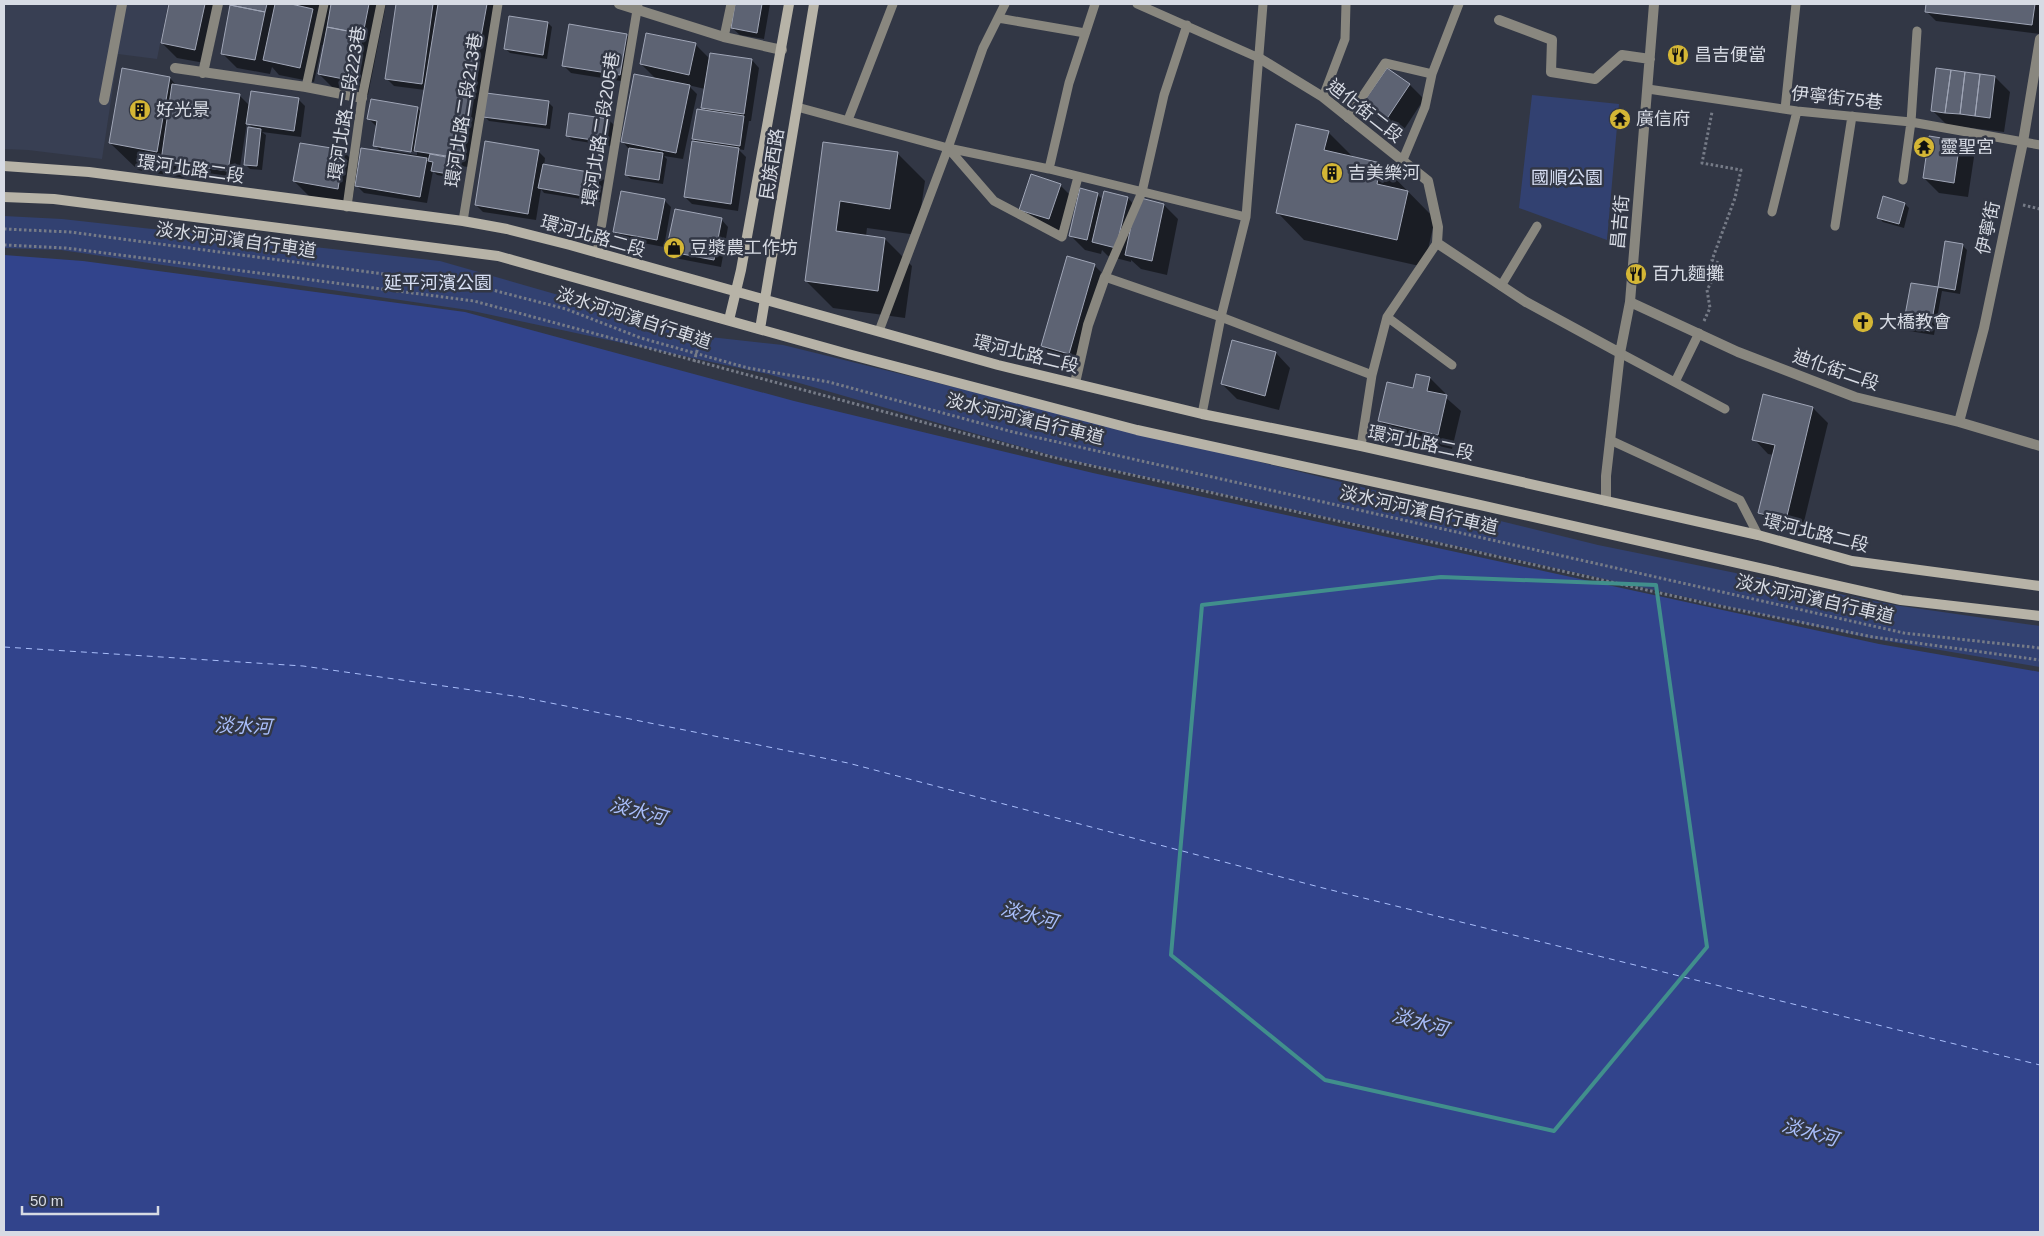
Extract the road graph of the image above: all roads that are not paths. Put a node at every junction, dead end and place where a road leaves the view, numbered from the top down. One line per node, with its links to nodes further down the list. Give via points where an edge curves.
1 (122, 4): 38 (street)
2 (218, 4): 32 (street)
3 (324, 4): 34 (lane)
4 (381, 4): 37 (lane, 環河北路二段223巷)
5 (498, 4): 59 (lane, 環河北路二段213巷)
6 (620, 4): 19 (street)
7 (731, 4): 25 (lane)
8 (789, 4): 27 (main road, 民族西路)
9 (814, 4): 39 (main road, 民族西路)
10 (893, 4): 44 (lane)
11 (1005, 4): 20 (lane)
12 (1095, 4): 24 (lane)
13 (1137, 4): 22 (lane, 迪化街二段)
14 (1263, 4): 28 (lane)
15 (1346, 4): 36 (lane, via 1345,39)
16 (1459, 4): 33 (lane)
17 (1654, 4): 29 (street, 昌吉街)
18 (1796, 4): 40 (lane)
19 (638, 6): 25 (street); 63 (lane, 環河北路二段205巷)
20 (998, 18): 24 (lane); 48 (lane, via 983,48)
21 (1499, 20): 29 (street, via 1552,40 1551,72 1595,79 1622,55)
22 (1187, 26): 28 (lane, 迪化街二段); 54 (lane, via 1164,95)
23 (1917, 30): 45 (lane)
24 (1085, 33): 51 (lane, via 1069,83)
25 (724, 37): 27 (street)
26 (2040, 39): 30 (street, 伊寧街)
27 (782, 50): 66 (main road, 民族西路)
28 (1259, 58): 36 (street, 迪化街二段); 58 (lane)
29 (1650, 59): 35 (street, 昌吉街)
30 (2039, 59): 46 (street, 伊寧街)
31 (175, 68): 32 (street)
32 (202, 73): 34 (street)
33 (1432, 74): 43 (lane, via 1385,63); 49 (lane, via 1425,107)
34 (306, 87): 37 (street)
35 (1648, 89): 40 (lane, 伊寧街75巷); 68 (street, 昌吉街)
36 (1323, 97): 43 (street, 迪化街二段)
37 (362, 98): 56 (lane, 環河北路二段223巷)
38 (104, 100)
39 (798, 107): 44 (lane); 67 (main road, 民族西路)
40 (1785, 109): 41 (lane, 伊寧街75巷)
41 (1797, 111): 42 (lane, 伊寧街75巷); 57 (lane)
42 (1852, 116): 45 (lane, 伊寧街75巷); 61 (lane)
43 (1348, 118): 49 (street, 迪化街二段)
44 (848, 120): 48 (lane)
45 (1911, 122): 46 (lane, 伊寧街75巷); 53 (lane)
46 (2023, 142): 47 (lane, 伊寧街75巷); 82 (street, 伊寧街, via 1984,328)
47 (2040, 145)
48 (948, 148): 51 (lane); 52 (lane, via 994,201 1062,236); 73 (lane)
49 (1402, 162): 62 (street, 迪化街二段, via 1428,181 1438,227)
50 (4, 166): 56 (main road, 環河北路二段, via 88,172)
51 (1049, 169): 52 (lane)
52 (1078, 178): 54 (lane)
53 (1902, 180)
54 (1142, 192): 58 (lane); 64 (lane)
55 (4, 197): 71 (main road, via 54,199 498,256)
56 (347, 207): 59 (main road, 環河北路二段)
57 (1772, 212)
58 (1246, 217): 69 (lane)
59 (463, 221): 63 (main road, 環河北路二段)
60 (1537, 226): 65 (lane)
61 (1835, 226)
62 (1437, 243): 65 (street); 70 (lane)
63 (597, 253): 66 (main road, 環河北路二段)
64 (1105, 277): 69 (lane); 79 (street, via 1088,325)
65 (1501, 286): 75 (street)
66 (737, 292): 67 (main road, 環河北路二段); 71 (main road, 民族西路)
67 (765, 299): 72 (main road, 民族西路); 73 (main road, 環河北路二段)
68 (1630, 302): 74 (street, 迪化街二段); 75 (street, 昌吉街)
69 (1221, 317): 77 (lane); 81 (lane)
70 (1387, 317): 76 (lane); 77 (lane)
71 (729, 320): 72 (main road)
72 (760, 329): 89 (main road, via 1137,430 1901,600)
73 (879, 331): 79 (main road, 環河北路二段)
74 (1698, 333): 78 (lane); 82 (street, 迪化街二段, via 1855,397)
75 (1620, 353): 78 (lane); 83 (street, 昌吉街)
76 (1452, 365)
77 (1372, 375): 84 (lane)
78 (1675, 382): 80 (lane)
79 (1075, 383): 81 (main road, 環河北路二段)
80 (1725, 409)
81 (1202, 414): 84 (main road, 環河北路二段)
82 (1959, 422): 85 (street, 迪化街二段)
83 (1610, 440): 86 (street, 昌吉街); 87 (lane, via 1740,500)
84 (1361, 446): 86 (main road, 環河北路二段)
85 (2040, 446)
86 (1606, 501): 87 (main road, 環河北路二段)
87 (1758, 536): 88 (main road, 環河北路二段, via 1852,561)
88 (2040, 586)
89 (2040, 616)

